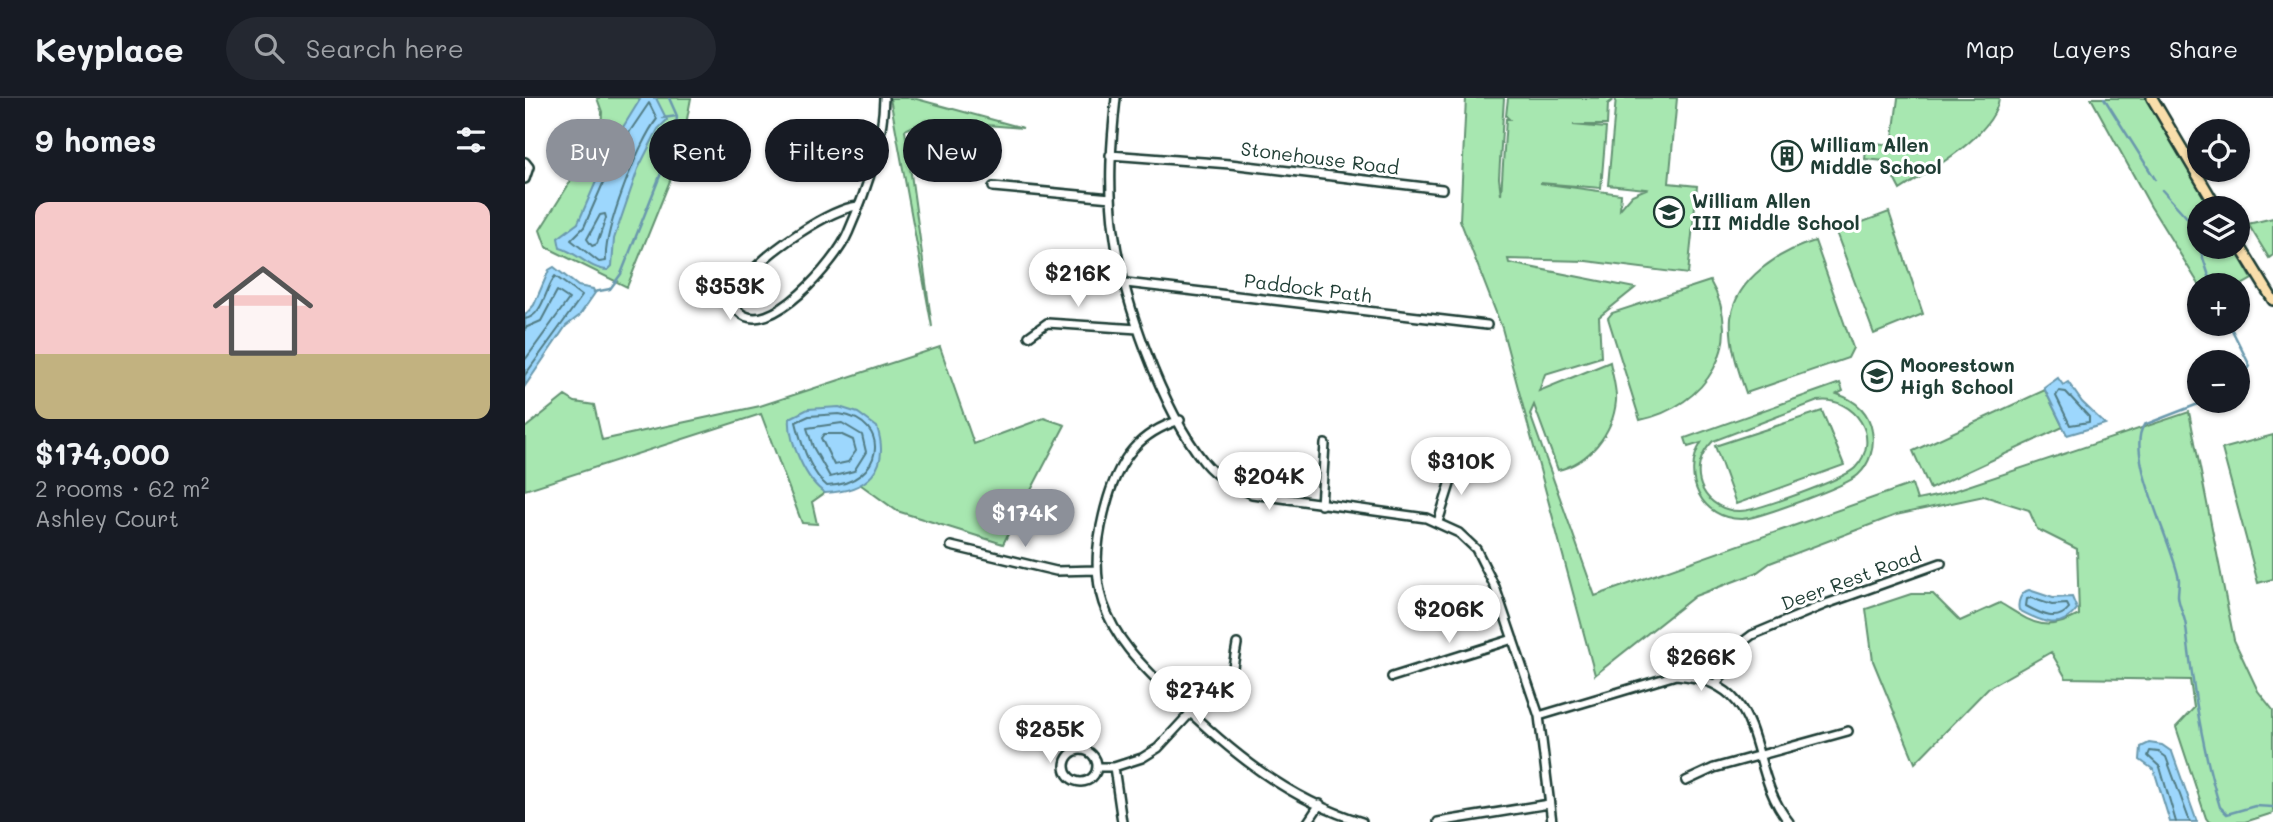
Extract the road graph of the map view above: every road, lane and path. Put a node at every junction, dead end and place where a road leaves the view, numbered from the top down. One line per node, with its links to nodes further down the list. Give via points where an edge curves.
1 (884, 98): 11 (street, via 879,137)
2 (1116, 98): 4 (street)
3 (2152, 98): 9 (main road)
4 (1110, 155): 8 (street, Stonehouse Road); 10 (street)
5 (525, 162): 6 (street, via 529,174)
6 (525, 179)
7 (993, 187): 10 (street)
8 (1442, 189)
9 (2210, 196)
10 (1111, 198): 13 (street)
11 (858, 206): 11 (street, via 834,214 764,260 735,299 738,311 753,319 776,314 794,299 837,253)
12 (2248, 259): 14 (main road)
13 (1126, 283): 15 (street, Paddock Path); 16 (street)
14 (2273, 300)
15 (1487, 325)
16 (1138, 329): 17 (street, via 1047,323); 18 (street)
17 (1029, 336)
18 (1180, 420): 21 (street, via 1204,461 1229,484 1265,498); 25 (street, via 1139,439 1119,469 1101,522)
19 (1325, 444): 21 (street)
20 (1457, 462): 22 (street)
21 (1321, 505): 22 (street)
22 (1438, 522): 26 (street, via 1476,549)
23 (951, 546): 25 (street, via 1056,571)
24 (1941, 563): 29 (street, Deer Rest Road, via 1752,635 1740,644)
25 (1097, 570): 30 (street, via 1103,601 1120,638)
26 (1513, 639): 28 (street); 31 (street)
27 (1237, 644): 30 (street, via 1233,667)
28 (1392, 677)
29 (1717, 684): 31 (street, via 1675,674); 33 (street, via 1746,712)
30 (1192, 714): 34 (street, via 1158,748); 37 (street, via 1246,763)
31 (1539, 716): 38 (street)
32 (1848, 731): 33 (street)
33 (1761, 754): 36 (street); 44 (street, via 1777,808)
34 (1114, 766): 35 (street); 39 (street)
35 (1097, 767): 35 (street, via 1091,753 1081,750 1072,752 1064,766 1070,779 1080,783 1090,780)
36 (1686, 781)
37 (1320, 804): 40 (street); 41 (street)
38 (1549, 804): 42 (street); 43 (street)
39 (1122, 822)
40 (1308, 822)
41 (1362, 822)
42 (1439, 822)
43 (1552, 822)
44 (1789, 822)

